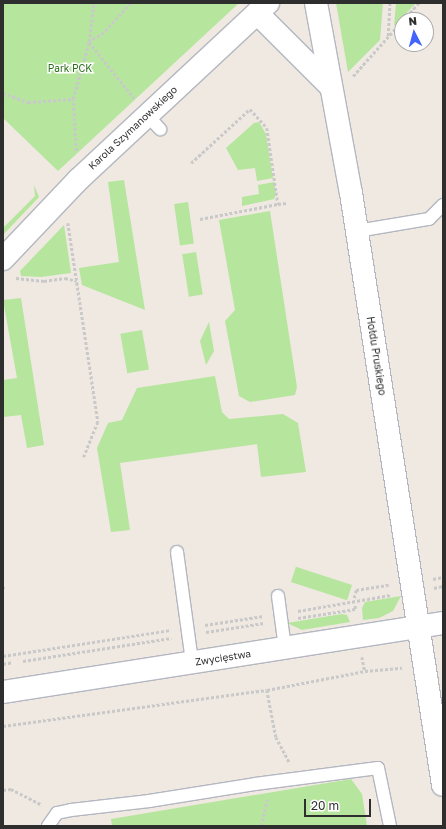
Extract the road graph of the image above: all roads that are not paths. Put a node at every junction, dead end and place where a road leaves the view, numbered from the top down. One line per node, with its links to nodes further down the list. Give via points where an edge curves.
1 (316, 3): 3 (street, Hołdu Pruskiego)
2 (263, 8): 3 (street); 6 (street, Karola Szymanowskiego, via 153,122 78,180)
3 (340, 83): 5 (street, Hołdu Pruskiego)
4 (443, 205): 5 (lane, via 429,218)
5 (357, 231): 10 (street, Hołdu Pruskiego)
6 (6, 268)
7 (177, 552): 12 (lane)
8 (278, 596): 11 (lane)
9 (443, 623): 10 (street, Zwycięstwa)
10 (418, 627): 11 (street, Zwycięstwa); 14 (street, Hołdu Pruskiego)
11 (285, 648): 12 (street, Zwycięstwa)
12 (192, 662): 13 (street, Zwycięstwa)
13 (3, 692)
14 (441, 761): 15 (street, Hołdu Pruskiego)
15 (443, 785)
16 (48, 826): 17 (lane, via 57,813 378,768)
17 (390, 826)

